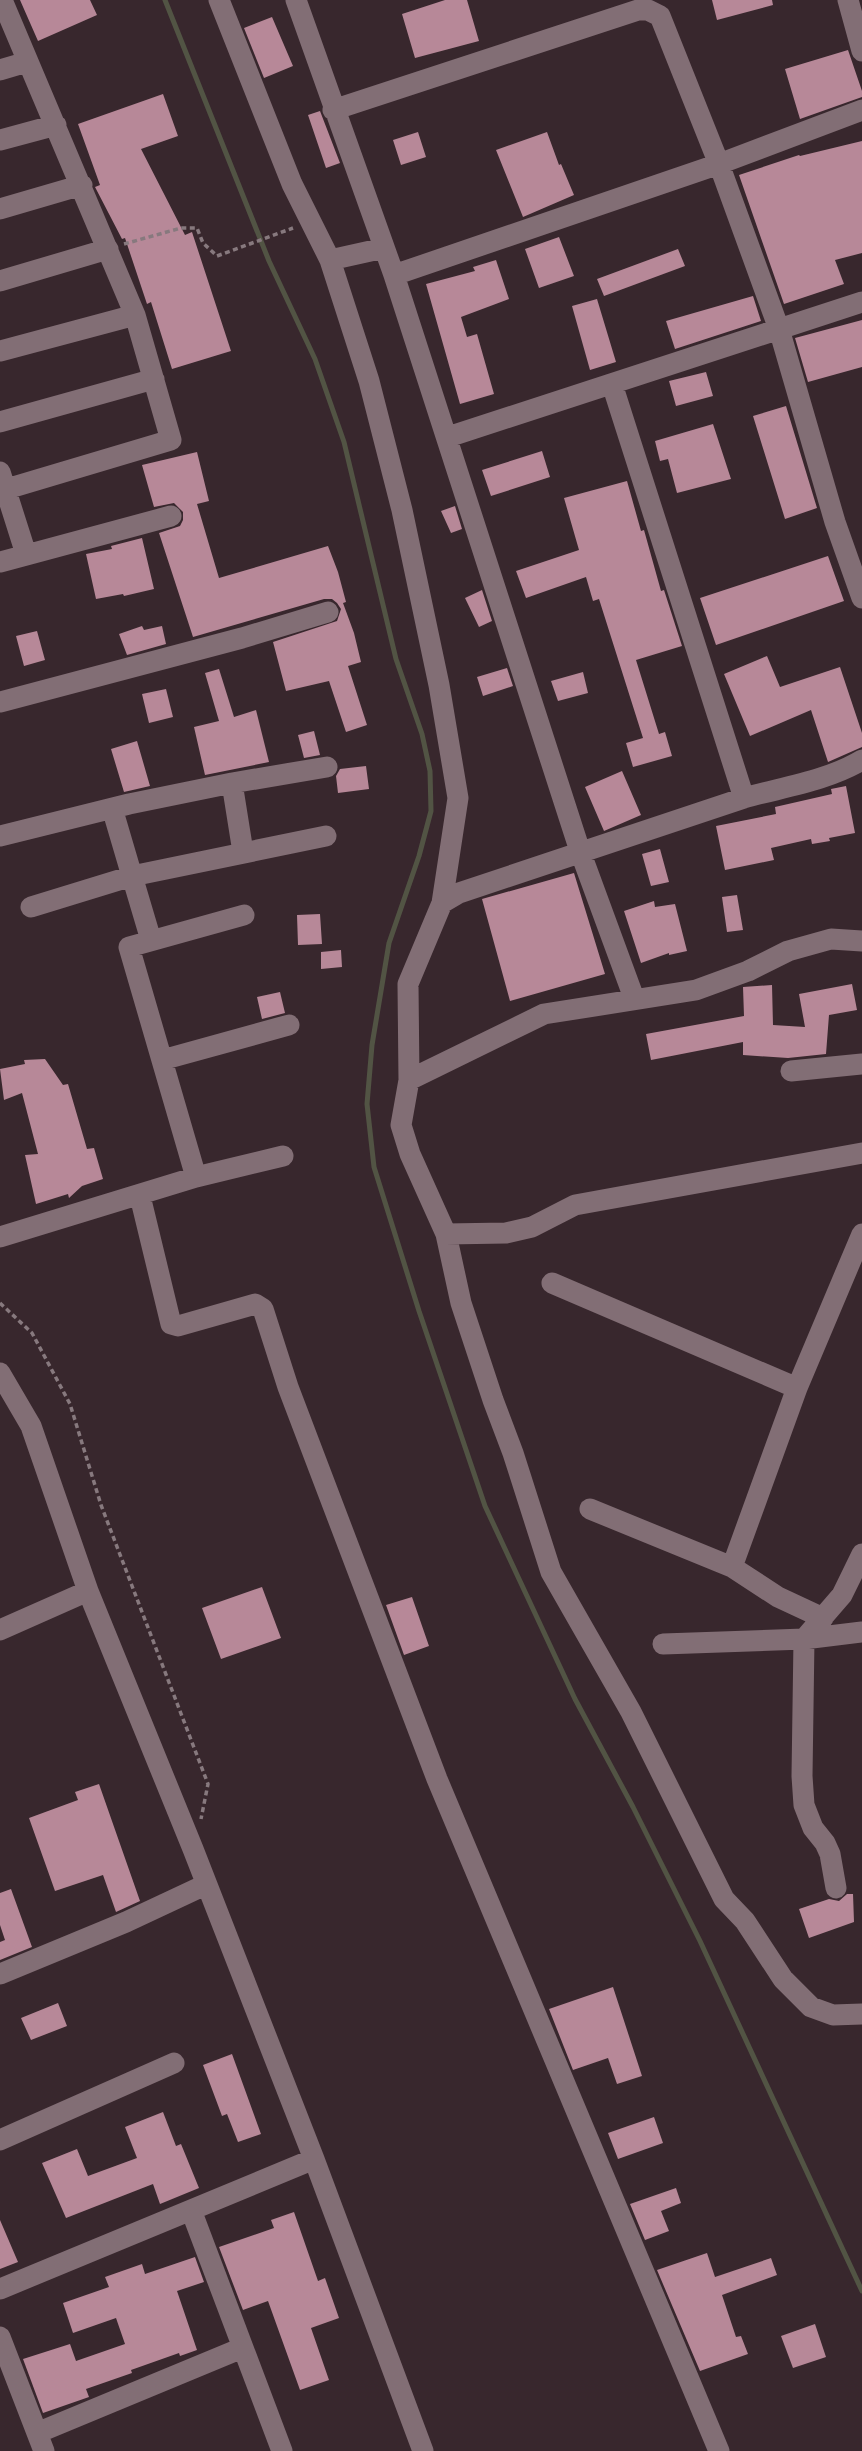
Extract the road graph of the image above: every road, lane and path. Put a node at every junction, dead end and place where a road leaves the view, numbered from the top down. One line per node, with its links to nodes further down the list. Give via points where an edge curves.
1 (2, 0): 6 (street)
2 (219, 0): 18 (street, via 292,184)
3 (296, 0): 8 (street)
4 (848, 0): 5 (street)
5 (862, 51)
6 (27, 62): 7 (street); 10 (street)
7 (0, 69)
8 (333, 110): 12 (street, via 648,10 660,16); 17 (street)
9 (862, 110): 12 (street)
10 (56, 125): 11 (street); 13 (street)
11 (0, 140)
12 (719, 164): 19 (street); 23 (street)
13 (82, 185): 14 (street); 16 (street)
14 (0, 209)
15 (278, 233): 16 (path, via 217,256 203,243 197,228 181,228)
16 (108, 248): 20 (street); 22 (street)
17 (384, 248): 18 (street); 19 (street)
18 (330, 260): 46 (street, via 369,381 402,510 441,697 458,798)
19 (394, 275): 28 (street)
20 (0, 281)
21 (862, 302): 23 (street)
22 (135, 315): 24 (street); 25 (street)
23 (779, 329): 26 (street); 33 (street)
24 (0, 351)
25 (154, 379): 27 (street); 29 (street, via 171,440)
26 (612, 384): 28 (street); 39 (street)
27 (0, 422)
28 (448, 436): 43 (street)
29 (2, 484): 31 (street)
30 (172, 516): 31 (street)
31 (26, 554): 32 (street)
32 (0, 562)
33 (862, 598)
34 (328, 612): 35 (street)
35 (0, 702)
36 (862, 760): 39 (street, via 818,779)
37 (327, 767): 38 (street)
38 (232, 783): 40 (street); 44 (street)
39 (744, 798): 43 (street)
40 (112, 808): 41 (street); 45 (street)
41 (0, 836)
42 (326, 836): 44 (street)
43 (580, 851): 46 (street, via 459,893); 51 (street)
44 (243, 852): 45 (street)
45 (132, 876): 47 (street); 49 (street)
46 (442, 904): 56 (street, via 408,984)
47 (31, 907)
48 (244, 915): 49 (street)
49 (151, 940): 53 (street, via 129,947 129,953)
50 (862, 941): 51 (street, via 831,939 788,951 696,990)
51 (634, 998): 56 (street, via 544,1014)
52 (289, 1025): 53 (street)
53 (162, 1060): 59 (street)
54 (862, 1064): 55 (street)
55 (791, 1071)
56 (409, 1080): 61 (street, via 401,1125)
57 (862, 1153): 61 (street, via 575,1205 532,1227 506,1233)
58 (283, 1156): 59 (street)
59 (196, 1177): 60 (street)
60 (140, 1196): 63 (street); 92 (street, via 171,1324 178,1326 255,1304 263,1309 288,1387 437,1779)
61 (446, 1234): 81 (street, via 461,1303 551,1572 631,1712 724,1899 783,1979 811,2007 833,2015)
62 (862, 1234): 67 (street)
63 (0, 1237)
64 (552, 1283): 67 (street)
65 (0, 1303): 77 (path, via 33,1333 71,1404 101,1505)
66 (0, 1373): 71 (street, via 31,1426)
67 (797, 1388): 70 (street)
68 (590, 1509): 70 (street)
69 (862, 1554): 72 (street, via 842,1595)
70 (732, 1567): 72 (street, via 778,1597)
71 (88, 1591): 73 (street); 78 (street)
72 (823, 1618): 75 (street)
73 (0, 1630)
74 (862, 1632): 75 (street)
75 (804, 1639): 76 (street); 79 (street, via 804,1805 830,1854)
76 (663, 1644)
77 (208, 1784)
78 (205, 1885): 80 (street); 84 (street)
79 (836, 1888)
80 (0, 1973)
81 (862, 2014)
82 (174, 2063): 83 (street)
83 (0, 2140)
84 (314, 2159): 85 (street); 91 (street)
85 (191, 2210): 86 (street); 88 (street)
86 (0, 2289)
87 (0, 2337): 89 (street)
88 (242, 2348): 89 (street); 90 (street)
89 (41, 2442)
90 (282, 2451)
91 (423, 2451)
92 (719, 2451)

